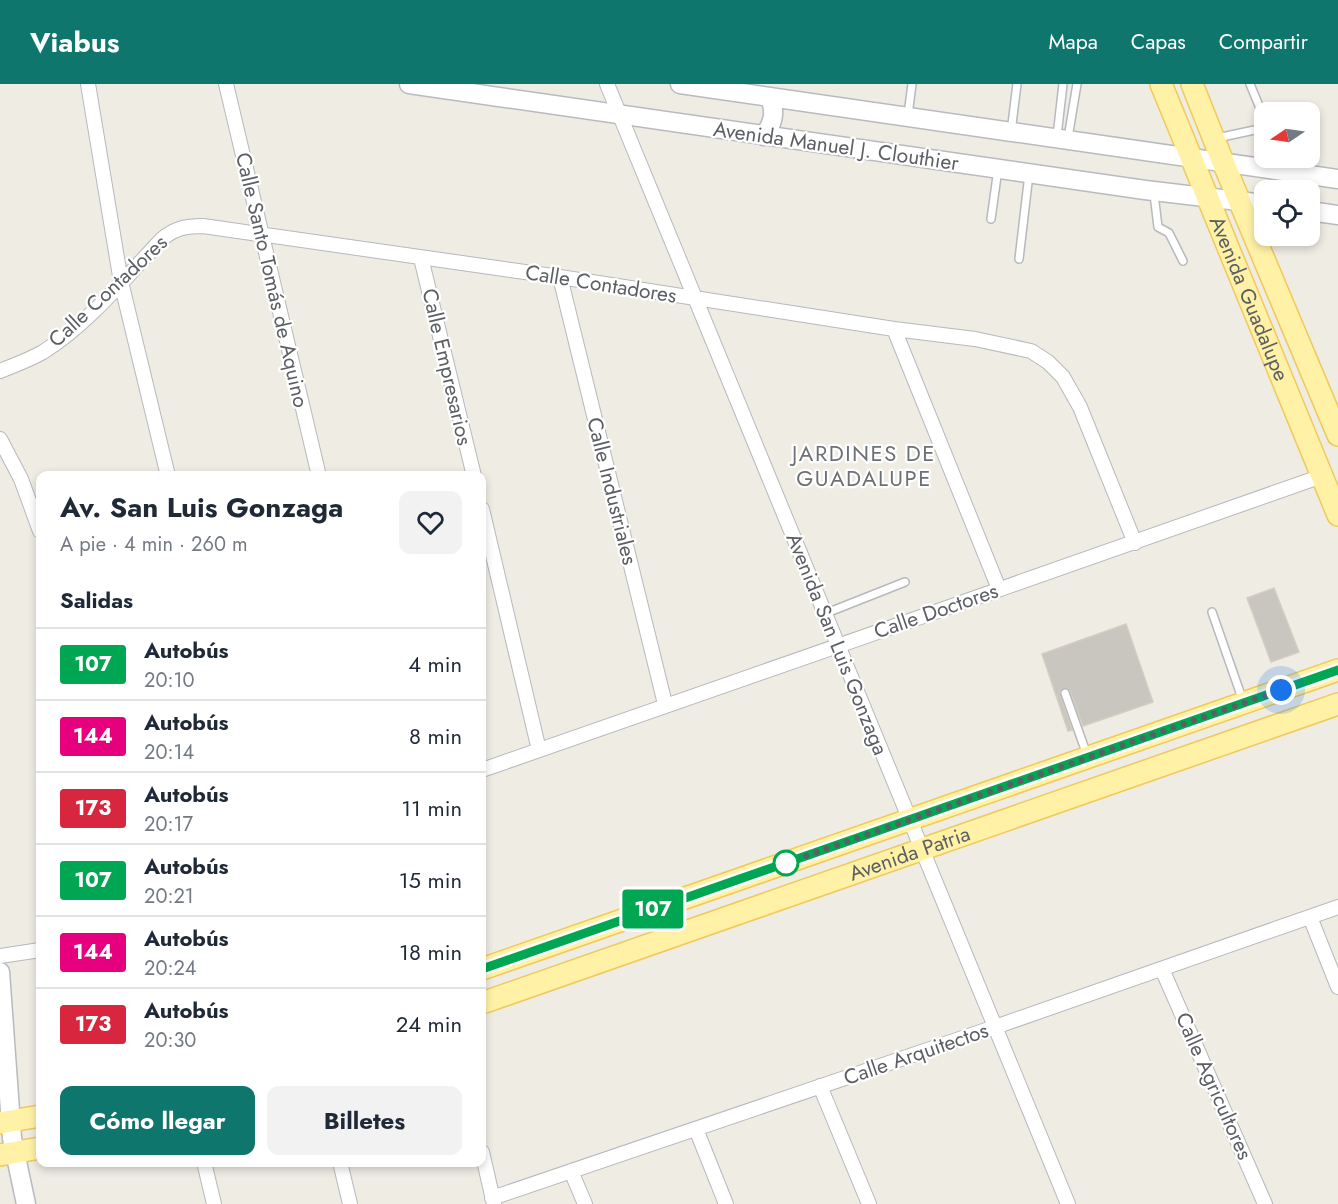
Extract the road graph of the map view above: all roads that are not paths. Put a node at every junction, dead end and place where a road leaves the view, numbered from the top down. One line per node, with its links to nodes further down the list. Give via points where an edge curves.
1 (88, 84): 40 (street)
2 (226, 84): 35 (street, Calle Santo Tomás de Aquino)
3 (409, 84): 16 (main road, Avenida Manuel J. Clouthier)
4 (607, 84): 16 (street, Avenida San Luis Gonzaga)
5 (682, 84): 13 (main road, Avenida Manuel J. Clouthier)
6 (912, 84): 17 (lane)
7 (1017, 84): 19 (lane)
8 (1063, 84): 22 (lane)
9 (1077, 84): 22 (lane)
10 (1161, 84): 23 (main road, Avenida Guadalupe)
11 (1192, 84): 21 (main road, Avenida Guadalupe)
12 (1250, 84): 15 (lane)
13 (731, 88): 14 (main road, Avenida Manuel J. Clouthier)
14 (770, 98): 17 (main road, Avenida Manuel J. Clouthier); 20 (main road, via 774,115)
15 (1257, 102)
16 (619, 116): 20 (main road, Avenida Manuel J. Clouthier); 41 (street, Avenida San Luis Gonzaga)
17 (908, 117): 19 (main road, Avenida Manuel J. Clouthier)
18 (1254, 130): 21 (lane)
19 (1011, 132): 22 (main road, Avenida Manuel J. Clouthier)
20 (764, 136): 25 (main road, Avenida Manuel J. Clouthier)
21 (1214, 139): 24 (main road, Avenida Guadalupe)
22 (1062, 140): 23 (main road, Avenida Manuel J. Clouthier)
23 (1191, 158): 24 (main road, Avenida Manuel J. Clouthier); 29 (main road, Avenida Guadalupe)
24 (1223, 162): 27 (main road, Avenida Manuel J. Clouthier); 30 (main road, Avenida Guadalupe)
25 (998, 169): 26 (main road, Avenida Manuel J. Clouthier); 34 (lane)
26 (1029, 174): 28 (main road, Avenida Manuel J. Clouthier); 37 (lane)
27 (1338, 179)
28 (1154, 191): 29 (main road, Avenida Manuel J. Clouthier); 38 (lane, via 1158,227 1169,233)
29 (1208, 197): 30 (main road, Avenida Manuel J. Clouthier); 49 (main road, Avenida Guadalupe)
30 (1239, 201): 31 (main road, Avenida Manuel J. Clouthier); 44 (main road, Avenida Guadalupe)
31 (1254, 203)
32 (1320, 212): 33 (main road)
33 (1338, 215)
34 (991, 219)
35 (261, 235): 36 (street, Calle Contadores); 40 (street, Calle Contadores, via 185,226 162,239); 47 (street, Calle Santo Tomás de Aquino)
36 (421, 258): 39 (street, Calle Contadores); 48 (street, Calle Empresarios)
37 (1019, 259)
38 (1183, 261)
39 (560, 277): 41 (street, Calle Contadores); 62 (street, Calle Industriales)
40 (121, 282): 43 (street, Calle Contadores, via 58,342 23,363); 46 (street)
41 (695, 299): 42 (street, Calle Contadores); 57 (street, Avenida San Luis Gonzaga)
42 (894, 329): 53 (street, Calle Contadores, via 1013,346 1048,362 1063,377 1080,406); 55 (street)
43 (0, 371)
44 (1338, 435)
45 (0, 439): 51 (street)
46 (167, 471)
47 (318, 471)
48 (473, 471)
49 (1322, 476): 50 (main road, Avenida Guadalupe); 53 (street, Calle Doctores)
50 (1338, 515)
51 (36, 520)
52 (486, 526): 64 (street)
53 (1135, 543): 55 (street, Calle Doctores)
54 (905, 582): 57 (lane)
55 (999, 589): 58 (street, Calle Doctores)
56 (1212, 612): 61 (lane)
57 (824, 614): 58 (street, Avenida San Luis Gonzaga)
58 (837, 645): 62 (street, Calle Doctores); 67 (street, Avenida San Luis Gonzaga)
59 (1338, 670): 61 (main road, Avenida Patria)
60 (1065, 693): 65 (lane)
61 (1244, 703): 65 (main road, Avenida Patria)
62 (664, 704): 64 (street, Calle Doctores)
63 (1338, 704): 68 (main road, Avenida Patria)
64 (539, 750): 66 (street, Calle Doctores)
65 (1088, 758): 67 (main road, Avenida Patria)
66 (486, 769)
67 (909, 820): 68 (street, Avenida San Luis Gonzaga); 73 (main road, Avenida Patria)
68 (921, 850): 77 (main road, Avenida Patria); 78 (street, Avenida San Luis Gonzaga)
69 (1338, 907): 70 (street, Calle Arquitectos)
70 (1310, 917): 74 (street, Calle Arquitectos); 76 (street)
71 (36, 951): 72 (street)
72 (0, 956)
73 (486, 968)
74 (1162, 969): 78 (street, Calle Arquitectos); 97 (street, Calle Agricultores)
75 (0, 972): 81 (main road)
76 (1338, 987)
77 (486, 1002)
78 (995, 1027): 79 (street, Calle Arquitectos); 96 (street, Avenida San Luis Gonzaga)
79 (820, 1086): 82 (street, Calle Arquitectos); 95 (street)
80 (36, 1117): 81 (main road)
81 (5, 1123): 84 (main road)
82 (696, 1129): 88 (street, Calle Arquitectos); 94 (street)
83 (36, 1149): 84 (main road)
84 (7, 1155): 90 (main road)
85 (205, 1167): 91 (street)
86 (341, 1167): 92 (street)
87 (485, 1167): 89 (street)
88 (571, 1171): 89 (street, Calle Arquitectos); 93 (street)
89 (493, 1201)
90 (26, 1204)
91 (214, 1204)
92 (350, 1204)
93 (585, 1204)
94 (726, 1204)
95 (868, 1204)
96 (1068, 1204)
97 (1265, 1204)

